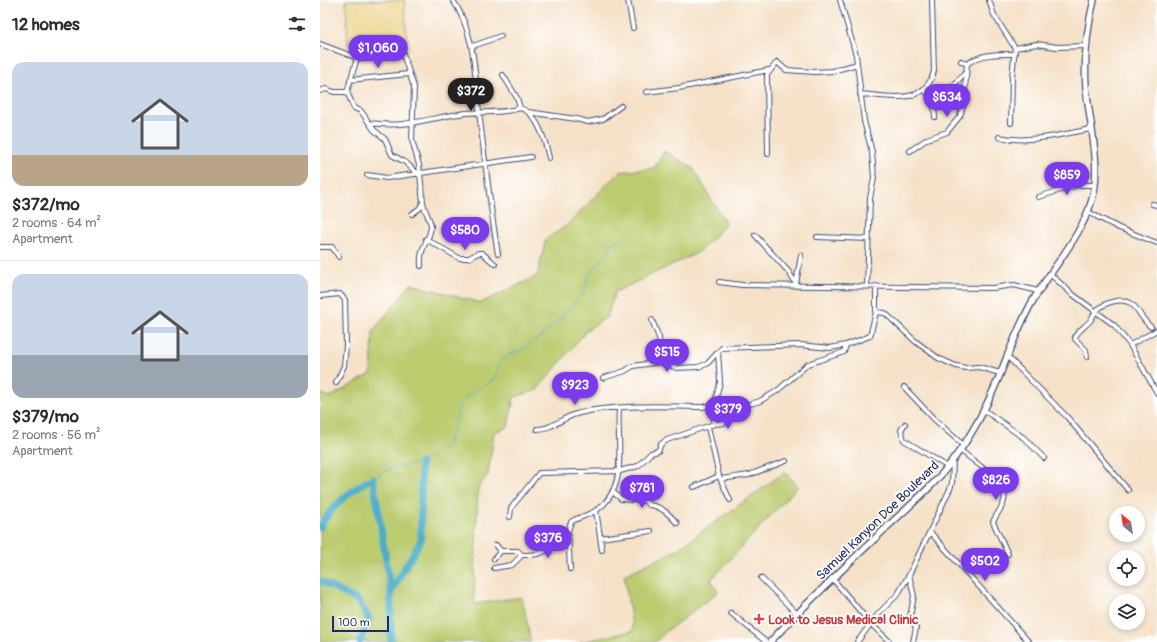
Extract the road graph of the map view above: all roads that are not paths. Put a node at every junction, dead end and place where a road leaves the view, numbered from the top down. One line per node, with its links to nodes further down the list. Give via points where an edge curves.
1 (453, 0): 11 (street, via 465,22)
2 (628, 0): 7 (street)
3 (840, 0): 18 (street)
4 (932, 0): 25 (street, via 934,71)
5 (989, 0): 13 (street, via 994,15)
6 (1093, 0): 12 (street, Samuel Kanyon Doe Boulevard)
7 (633, 28)
8 (501, 36): 11 (street)
9 (402, 43): 14 (street)
10 (320, 44): 16 (street)
11 (473, 46): 33 (street)
12 (1086, 46): 13 (street, via 1057,47 1036,44); 39 (street, Samuel Kanyon Doe Boulevard)
13 (1015, 48): 15 (street)
14 (402, 54): 16 (street, via 383,58); 22 (street)
15 (1015, 54): 19 (street, via 986,55); 37 (street)
16 (357, 58): 24 (street)
17 (961, 61): 19 (street)
18 (857, 64): 20 (street, via 833,71 815,72 786,70 777,62); 29 (street)
19 (967, 64): 21 (street)
20 (769, 70): 28 (street); 42 (street)
21 (965, 73): 30 (street, via 950,90); 41 (street, via 964,102 960,116 947,132 927,139)
22 (408, 74): 24 (street); 38 (street, via 414,88)
23 (504, 75): 32 (street)
24 (350, 80): 27 (street)
25 (924, 90): 29 (street, via 914,96 901,97); 30 (street)
26 (320, 91): 27 (street, via 326,89)
27 (347, 92): 36 (street, via 354,108 361,111)
28 (646, 92)
29 (860, 94): 56 (street, via 874,162)
30 (933, 96): 35 (street)
31 (621, 106): 34 (street, via 603,119 588,122)
32 (520, 108): 33 (street, via 507,112); 34 (street)
33 (479, 112): 38 (street); 45 (street)
34 (528, 112): 44 (street, via 546,143)
35 (935, 117)
36 (370, 123): 38 (street, via 390,126); 47 (street, via 388,143 392,155 405,162)
37 (1012, 123)
38 (412, 124): 47 (street, via 412,140 418,158)
39 (1091, 129): 40 (street, via 1027,138); 48 (street, Samuel Kanyon Doe Boulevard)
40 (999, 137)
41 (910, 151)
42 (768, 154)
43 (531, 157): 45 (street)
44 (549, 158)
45 (486, 163): 47 (street); 59 (street)
46 (367, 175): 47 (street, via 387,178)
47 (419, 175): 50 (street)
48 (1095, 185): 49 (street, via 1078,186); 51 (street, Samuel Kanyon Doe Boulevard)
49 (1038, 197)
50 (423, 202): 52 (street); 55 (street, via 431,225)
51 (1088, 212): 57 (street, via 1118,228); 64 (street, Samuel Kanyon Doe Boulevard)
52 (412, 214)
53 (755, 235): 66 (street, via 788,271)
54 (817, 237): 56 (street)
55 (426, 239): 62 (street, via 459,258 469,258 482,253); 63 (street, via 420,254)
56 (869, 239): 67 (street)
57 (1157, 243)
58 (320, 247): 61 (street, via 332,247)
59 (498, 254)
60 (801, 255): 66 (street)
61 (339, 257)
62 (495, 264)
63 (421, 266)
64 (1050, 274): 69 (street, Samuel Kanyon Doe Boulevard); 71 (street)
65 (719, 282): 66 (street, via 742,285)
66 (796, 284): 67 (street)
67 (867, 286): 68 (street)
68 (876, 286): 69 (street, via 993,288 1014,284); 72 (street)
69 (1038, 291): 79 (street, Samuel Kanyon Doe Boulevard, via 1021,323)
70 (320, 296): 84 (street, via 340,294 345,300 344,366)
71 (1096, 311): 74 (street, via 1108,304 1124,300 1133,305); 77 (street, via 1114,325); 80 (street, via 1075,337 1086,350)
72 (876, 312): 76 (street, via 870,336); 82 (street, via 885,313 938,358 966,368 980,367)
73 (652, 320): 81 (street)
74 (1151, 326)
75 (1157, 330): 77 (street)
76 (846, 344): 78 (street, via 830,348 800,345 726,347); 87 (street, via 844,352 808,364 769,397 747,405)
77 (1130, 345): 86 (street)
78 (718, 352): 81 (street, via 707,364 698,367 677,368); 87 (street, via 720,382)
79 (1008, 356): 82 (street, Samuel Kanyon Doe Boulevard); 103 (street, via 1067,417)
80 (1087, 358)
81 (664, 362): 83 (street, via 633,366)
82 (1000, 373): 89 (street, Samuel Kanyon Doe Boulevard)
83 (603, 378)
84 (336, 383)
85 (904, 387): 95 (street)
86 (1157, 393)
87 (714, 405): 88 (street); 91 (street)
88 (619, 408): 94 (street, via 576,414 555,425); 100 (street, via 617,425)
89 (984, 410): 95 (street, Samuel Kanyon Doe Boulevard); 96 (street, via 1024,438)
90 (729, 416): 91 (street, via 724,423)
91 (714, 424): 93 (street)
92 (905, 424): 99 (street, via 901,430 904,440)
93 (708, 427): 100 (street, via 667,440 661,444 658,451 651,453 638,466); 101 (street)
94 (536, 429)
95 (962, 447): 97 (street, Samuel Kanyon Doe Boulevard); 116 (street, via 1004,493 1004,504 993,522)
96 (1044, 458)
97 (953, 460): 99 (street, Samuel Kanyon Doe Boulevard); 111 (street, via 952,483)
98 (786, 461): 101 (street, via 749,475)
99 (948, 467): 123 (street, Samuel Kanyon Doe Boulevard, via 929,489)
100 (620, 471): 104 (street); 107 (street, via 540,473 511,508)
101 (720, 477): 102 (street); 105 (street)
102 (694, 487)
103 (1128, 490)
104 (614, 493): 106 (street); 108 (street, via 621,498 646,501 649,505 657,506 670,514)
105 (730, 500)
106 (596, 510): 109 (street, via 571,522); 112 (street)
107 (510, 517)
108 (677, 523)
109 (568, 531): 117 (street, via 550,539 549,549 538,555); 120 (street)
110 (651, 531): 112 (street)
111 (930, 532): 121 (street); 132 (street)
112 (600, 538): 114 (street)
113 (496, 545): 115 (street)
114 (602, 550)
115 (501, 551): 117 (street, via 518,551); 118 (street)
116 (1008, 554)
117 (522, 555): 119 (street, via 512,565)
118 (494, 558)
119 (494, 568)
120 (570, 569)
121 (909, 575): 126 (street, via 898,594); 131 (street, via 914,596 910,617 916,628)
122 (761, 578): 125 (street)
123 (832, 578): 125 (street, Samuel Kanyon Doe Boulevard); 126 (street)
124 (731, 613): 127 (street)
125 (796, 613): 128 (street, Samuel Kanyon Doe Boulevard)
126 (871, 624): 129 (street); 130 (street)
127 (766, 642)
128 (770, 642)
129 (857, 642)
130 (890, 642)
131 (913, 642)
132 (1029, 642)

